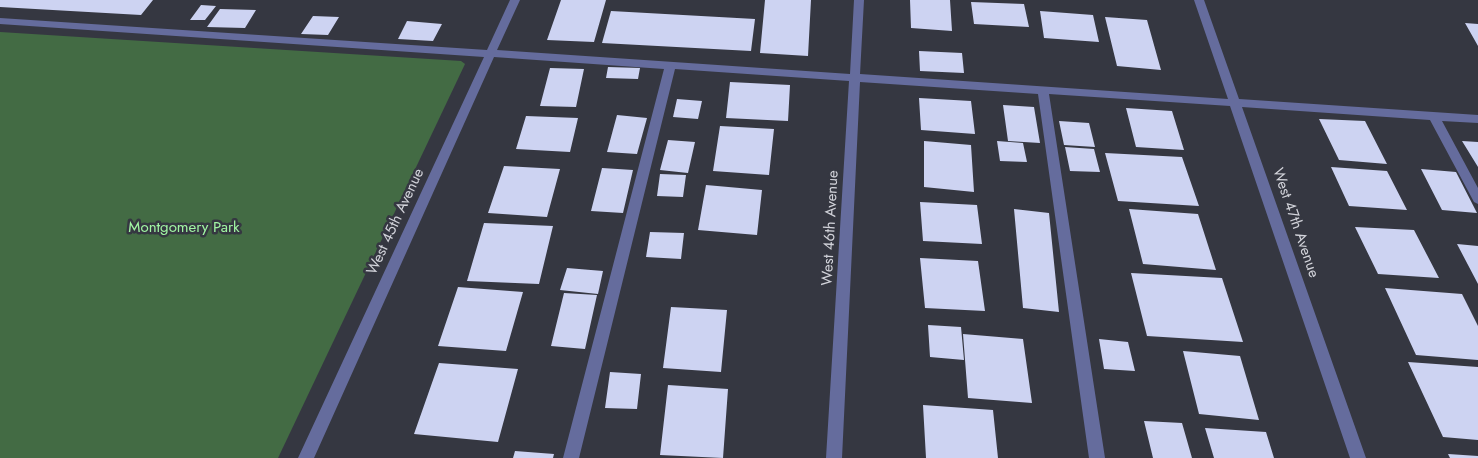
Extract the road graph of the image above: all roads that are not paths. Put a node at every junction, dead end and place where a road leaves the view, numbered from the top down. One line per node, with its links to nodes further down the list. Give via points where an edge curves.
1 (515, 0): 5 (street, West 45th Avenue)
2 (860, 0): 7 (street, West 46th Avenue)
3 (1199, 0): 9 (street, West 47th Avenue)
4 (0, 22): 5 (street)
5 (492, 53): 6 (street); 13 (street, West 45th Avenue)
6 (671, 64): 7 (street); 14 (street)
7 (855, 77): 8 (street); 15 (street, West 46th Avenue)
8 (1043, 91): 9 (street); 16 (street)
9 (1236, 104): 10 (street); 17 (street, West 47th Avenue)
10 (1434, 117): 11 (street); 12 (street)
11 (1478, 119)
12 (1478, 199)
13 (306, 458)
14 (571, 458)
15 (834, 458)
16 (1098, 458)
17 (1358, 458)

